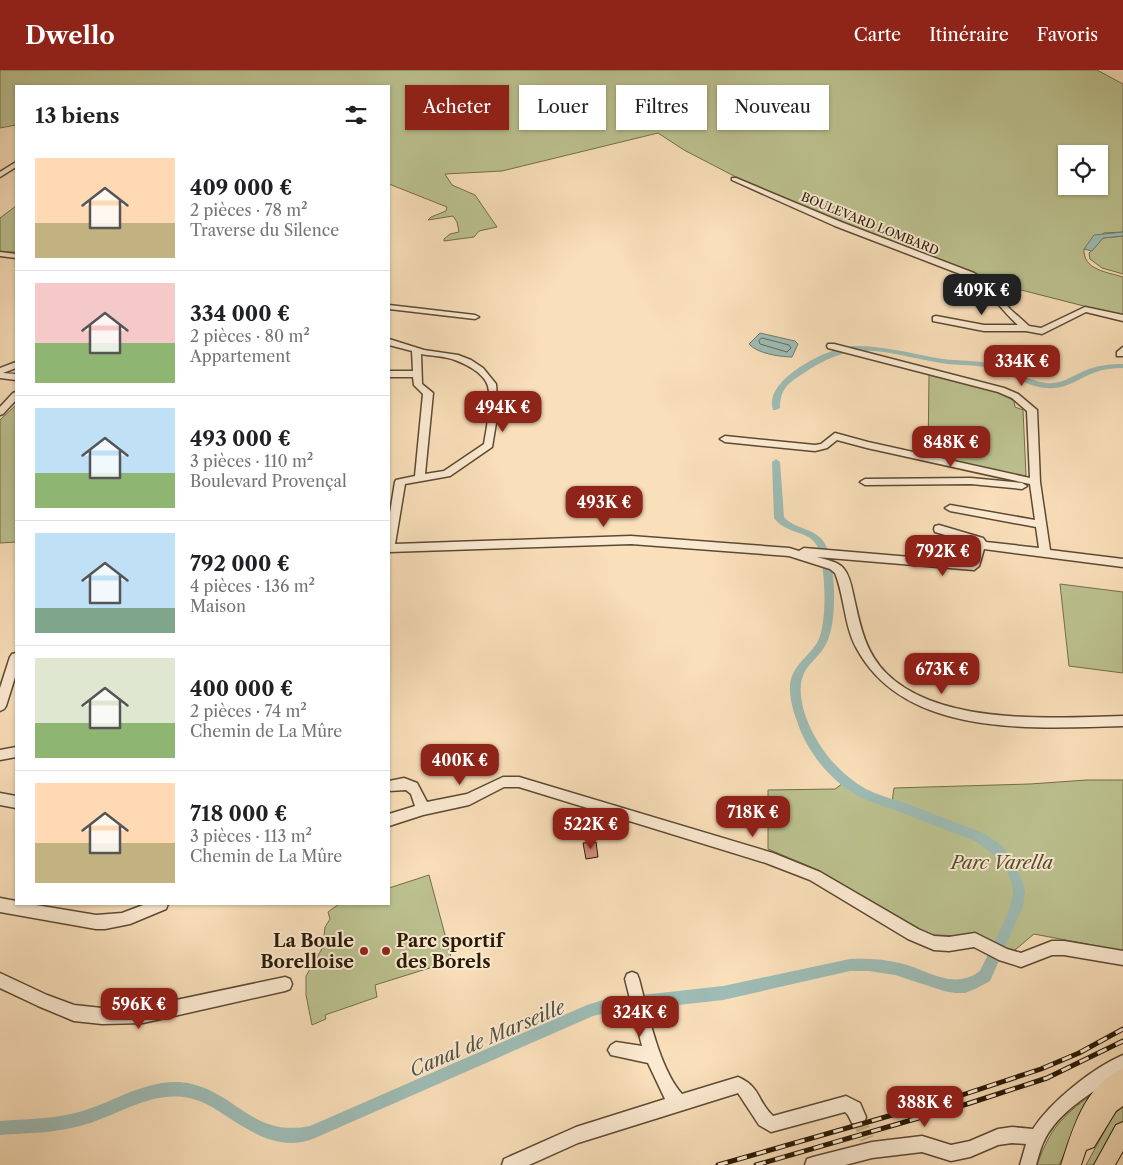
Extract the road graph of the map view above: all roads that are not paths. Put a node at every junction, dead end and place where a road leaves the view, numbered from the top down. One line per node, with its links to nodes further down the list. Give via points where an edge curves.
1 (15, 165): 2 (street)
2 (0, 175)
3 (734, 179): 10 (street, BOULEVARD LOMBARD, via 981,280)
4 (0, 254): 5 (street)
5 (15, 256)
6 (390, 307): 7 (street)
7 (475, 317)
8 (1123, 318): 10 (street, via 1085,309 1042,331)
9 (936, 319): 10 (street, via 984,328)
10 (1026, 328)
11 (390, 342): 13 (street)
12 (832, 346): 25 (street, via 1015,396 1032,410)
13 (416, 350): 17 (street); 23 (street, via 455,357 480,370 492,384 493,411 489,445 447,474)
14 (15, 364): 15 (street)
15 (0, 371)
16 (390, 374): 17 (street)
17 (417, 374): 23 (street, via 418,385 428,393)
18 (0, 375): 19 (street)
19 (15, 377)
20 (15, 396): 21 (street)
21 (0, 412)
22 (725, 439): 25 (street, via 815,448 824,446 836,436)
23 (420, 479): 29 (street, via 400,482 398,486)
24 (865, 482): 25 (street, via 972,480)
25 (1036, 485): 27 (street)
26 (950, 508): 27 (street)
27 (1040, 524): 32 (street)
28 (939, 529): 30 (street)
29 (390, 541)
30 (983, 545): 32 (street); 33 (street, via 974,566 831,553)
31 (390, 548): 33 (street, via 631,540)
32 (1045, 553): 34 (street)
33 (814, 556): 37 (street, via 840,571 862,649 888,683 928,705 985,719 1025,723)
34 (1123, 563)
35 (15, 660): 36 (street)
36 (0, 706)
37 (1123, 721)
38 (15, 752): 39 (street)
39 (0, 755)
40 (390, 786): 43 (street, via 412,785)
41 (0, 800): 42 (street)
42 (15, 802)
43 (424, 808): 44 (street); 47 (street, via 469,799 503,782 520,782 768,857 815,876 934,943 974,940 1021,960 1043,950 1064,948)
44 (390, 820)
45 (0, 905): 46 (street, via 111,923)
46 (159, 905)
47 (1123, 958)
48 (632, 979): 52 (street)
49 (0, 980): 50 (street, via 74,1013 102,1016 143,1014)
50 (285, 984)
51 (616, 1050): 52 (street)
52 (655, 1058): 56 (street, via 671,1097)
53 (1123, 1063): 59 (street, via 1077,1094 1049,1119)
54 (1123, 1079): 63 (main road, via 1108,1089 1092,1107)
55 (1123, 1094): 63 (main road, via 1109,1104)
56 (678, 1102): 57 (street, via 738,1085 744,1086 759,1114 772,1124 846,1104 854,1108); 60 (street, via 576,1135)
57 (858, 1117)
58 (1123, 1132): 64 (main road)
59 (1036, 1137): 61 (street, via 1012,1135 951,1153 922,1144 870,1145); 62 (street)
60 (510, 1165)
61 (814, 1165)
62 (1028, 1165)
63 (1073, 1165)
64 (1104, 1165)

